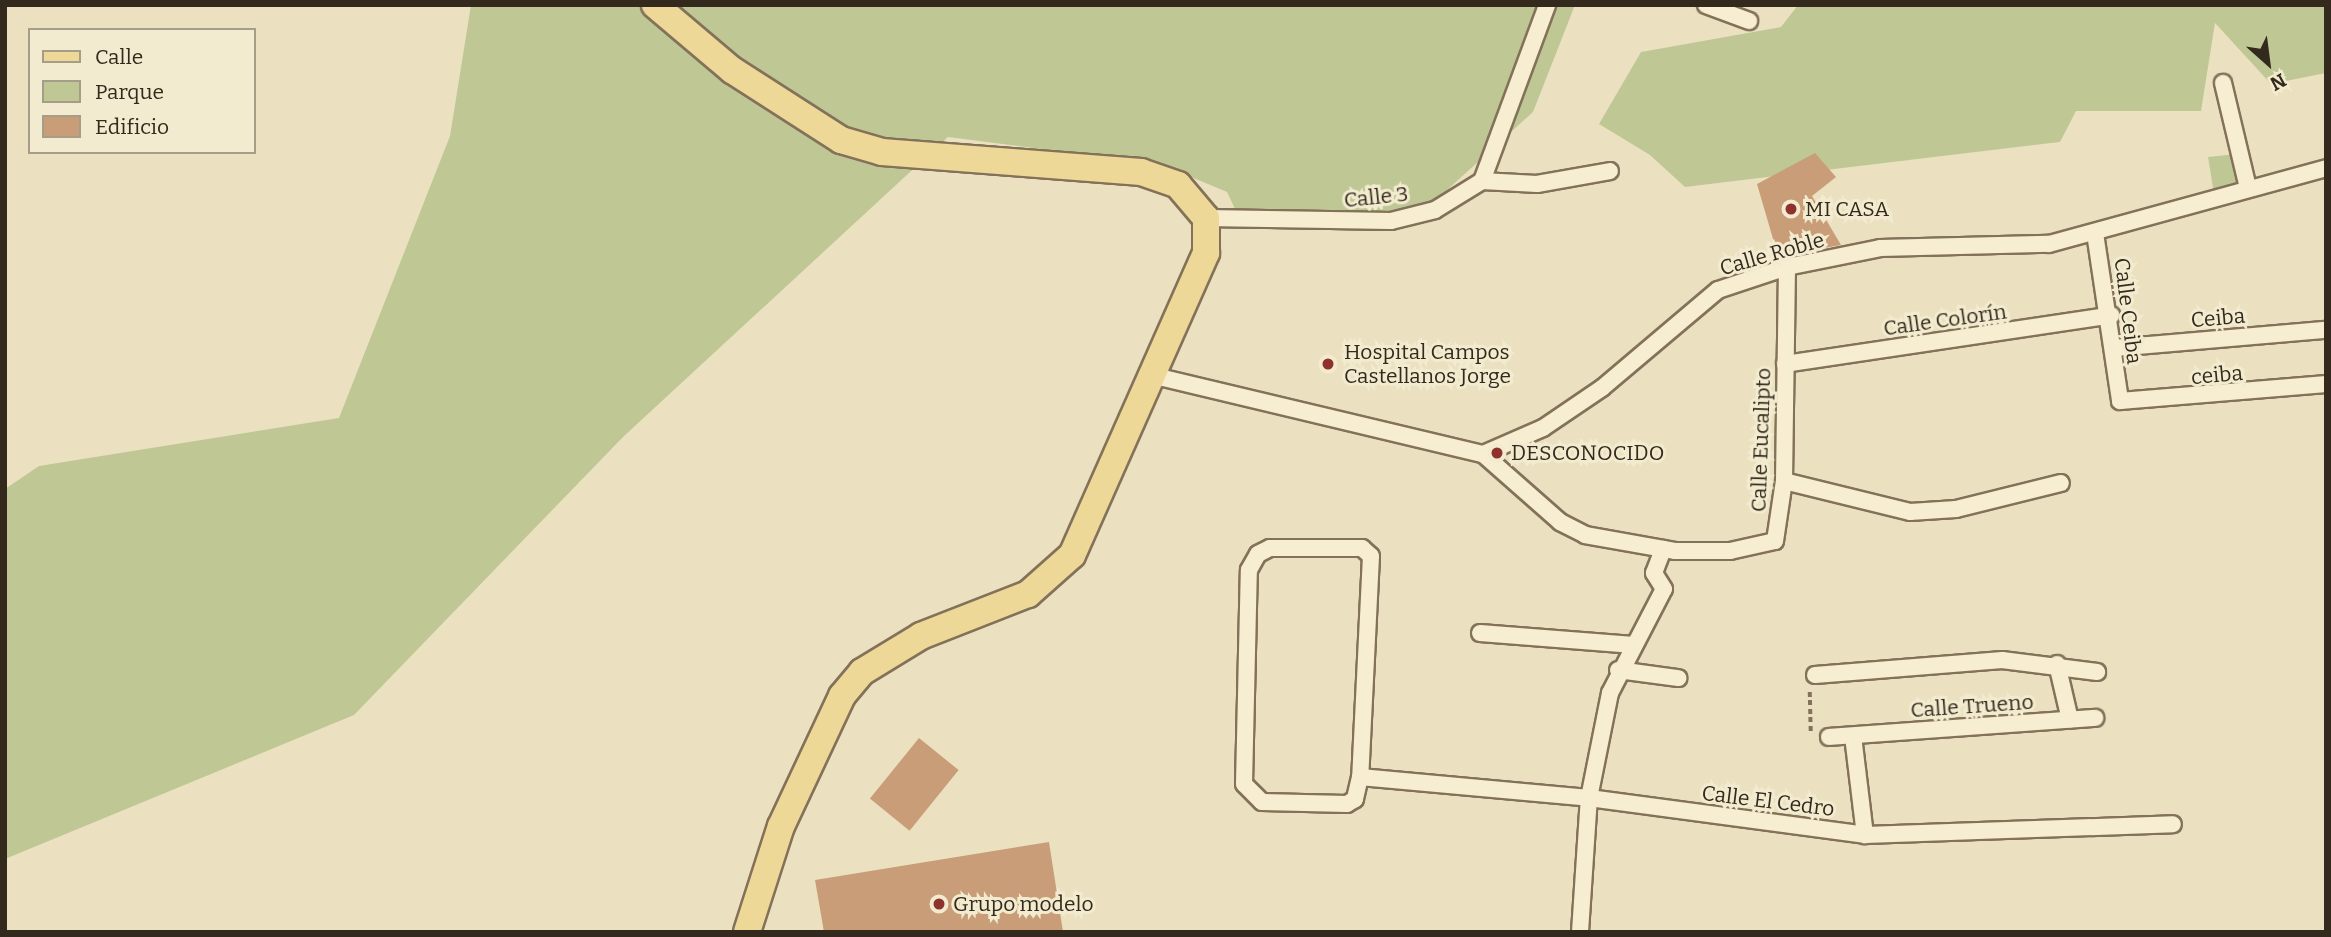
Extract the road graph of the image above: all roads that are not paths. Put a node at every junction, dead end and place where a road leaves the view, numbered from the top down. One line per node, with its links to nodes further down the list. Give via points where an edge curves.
1 (655, 5): 10 (main road, via 732,70 841,140 882,152 1141,172 1178,185)
2 (1547, 5): 8 (street)
3 (1706, 5): 4 (street)
4 (1749, 21)
5 (2223, 83): 9 (street)
6 (2326, 168): 9 (street, Calle Roble)
7 (1610, 172): 8 (street, via 1537,184)
8 (1482, 181): 10 (street, Calle 3, via 1435,209 1391,221)
9 (2248, 188): 11 (street, Calle Roble)
10 (1206, 218): 17 (main road, via 1206,253)
11 (2095, 233): 12 (street, Calle Roble, via 2027,248 1880,248); 13 (street, Calle Ceiba)
12 (1787, 267): 16 (street, Calle Eucalipto); 20 (street, Calle Roble, via 1718,290 1601,388 1543,428)
13 (2111, 315): 15 (street, Calle Ceiba); 16 (street, Calle Colorín)
14 (2326, 330): 15 (street, Ceiba)
15 (2114, 348): 19 (street, Calle Ceiba)
16 (1785, 364): 21 (street, Calle Eucalipto)
17 (1155, 376): 20 (street); 39 (main road, via 1072,555 1052,577 1010,603 884,655 842,696 781,826)
18 (2326, 384): 19 (street, ceiba, via 2128,404)
19 (2116, 394)
20 (1483, 454): 23 (street, Calle Eucalipto, via 1560,522 1585,535)
21 (1784, 481): 22 (street, via 1910,513 1956,509); 23 (street, Calle Eucalipto, via 1775,541 1730,551)
22 (2061, 483)
23 (1663, 549): 25 (street, via 1654,573 1664,589)
24 (1480, 633): 25 (street)
25 (1631, 645): 27 (street)
26 (2057, 664): 28 (street); 29 (street, via 2002,660); 32 (street)
27 (1618, 670): 30 (street); 36 (street)
28 (2097, 672)
29 (1815, 675)
30 (1678, 678)
31 (2095, 718): 32 (street, Calle Trueno)
32 (2070, 720): 33 (street, Calle Trueno)
33 (1853, 736): 34 (street, Calle Trueno); 38 (street)
34 (1829, 737)
35 (1360, 778): 35 (street, via 1371,556 1362,548 1270,548 1258,554 1249,570 1244,784 1262,802 1347,804 1355,799); 36 (street, Calle El Cedro)
36 (1589, 798): 38 (street, Calle El Cedro); 40 (street)
37 (2173, 824): 38 (street, Calle El Cedro)
38 (1865, 835)
39 (747, 932)
40 (1580, 932)

